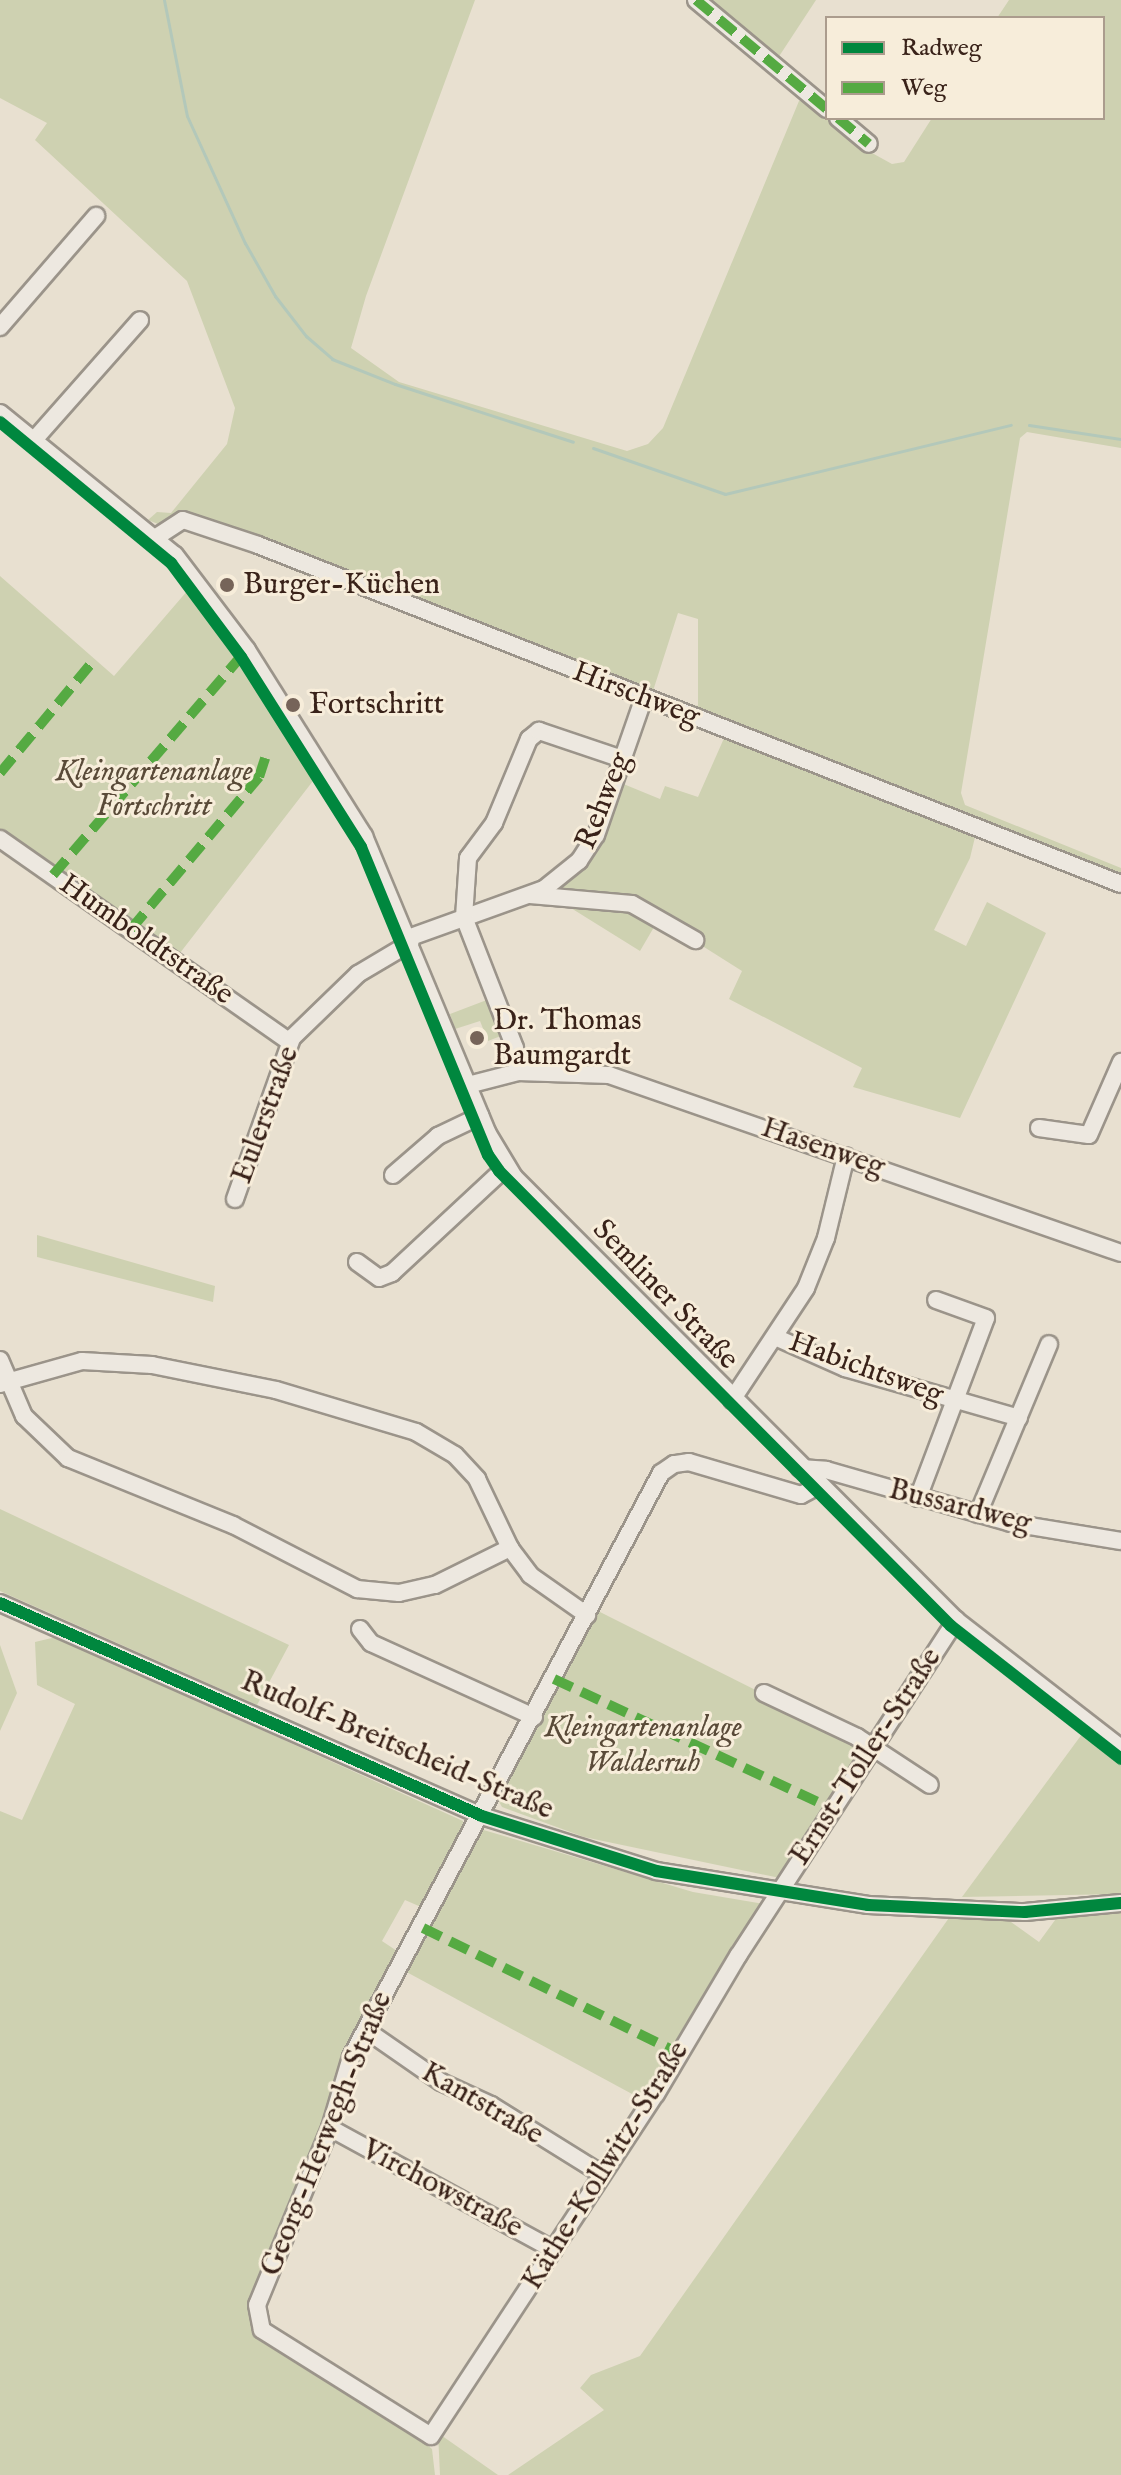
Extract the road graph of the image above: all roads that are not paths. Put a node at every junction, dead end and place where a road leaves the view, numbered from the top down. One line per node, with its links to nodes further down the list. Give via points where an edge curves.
1 (696, 0): 2 (street)
2 (825, 107)
3 (840, 120): 4 (street)
4 (869, 144)
5 (96, 216): 7 (street)
6 (140, 320): 9 (street)
7 (0, 327)
8 (0, 414): 9 (street, Semliner Straße)
9 (34, 440): 10 (street, Semliner Straße)
10 (155, 538): 11 (street, Hirschweg, via 183,520); 17 (street, Semliner Straße, via 197,579 323,766 364,836)
11 (644, 697): 12 (street, Rehweg); 14 (street, Hirschweg)
12 (622, 759): 15 (street, Rehweg, via 587,850 554,883); 16 (street, via 548,731 529,739 494,823 468,858)
13 (0, 839): 19 (street, Humboldtstraße)
14 (1121, 884)
15 (530, 895): 16 (street, Rehweg); 18 (street, via 632,904)
16 (464, 917): 17 (street, Rehweg); 21 (street, via 515,1048)
17 (409, 940): 19 (street, Eulerstraße, via 358,974); 22 (street, Semliner Straße)
18 (695, 940)
19 (290, 1042): 28 (street, Eulerstraße)
20 (1120, 1065): 24 (street, via 1089,1135)
21 (518, 1072): 22 (street, Hasenweg); 25 (street, Hasenweg, via 609,1075)
22 (468, 1085): 23 (street, Semliner Straße)
23 (480, 1116): 26 (street, Semliner Straße); 27 (street, via 438,1136)
24 (1039, 1128)
25 (846, 1156): 29 (street, Hasenweg); 32 (street, via 820,1255)
26 (507, 1166): 30 (street, via 392,1273 379,1278); 36 (street, Semliner Straße)
27 (393, 1175)
28 (235, 1199)
29 (1121, 1253)
30 (357, 1262)
31 (936, 1300): 37 (street, Habichtsweg, via 986,1318)
32 (775, 1337): 36 (street); 37 (street, Habichtsweg, via 845,1368)
33 (1049, 1344): 38 (street)
34 (0, 1360): 35 (street)
35 (4, 1382): 45 (street, via 82,1361 128,1362 216,1376 374,1417 428,1437 467,1466 491,1498); 45 (street, via 36,1431 78,1464 233,1525 357,1589 399,1593 426,1588)
36 (732, 1400): 39 (street, Semliner Straße)
37 (956, 1401): 38 (street, Habichtsweg); 41 (street, Habichtsweg)
38 (1019, 1418): 42 (street)
39 (800, 1468): 40 (street, Semliner Straße); 41 (street, Bussardweg, via 826,1470)
40 (818, 1486): 47 (street, Georg-Herwegh-Straße, via 801,1495 707,1464 667,1466); 48 (street, Semliner Straße)
41 (918, 1498): 42 (street, Bussardweg)
42 (978, 1514): 44 (street, Bussardweg)
43 (1121, 1523): 44 (street)
44 (1117, 1540)
45 (510, 1548): 47 (street, via 542,1586)
46 (0, 1603): 55 (street, Rudolf-Breitscheid-Straße)
47 (587, 1615): 51 (street, Georg-Herwegh-Straße)
48 (956, 1620): 52 (street, Ernst-Toller-Straße); 53 (street, Semliner Straße)
49 (360, 1629): 51 (street, via 371,1643)
50 (764, 1693): 52 (street)
51 (534, 1717): 55 (street, Georg-Herwegh-Straße)
52 (873, 1746): 54 (street); 56 (street, Ernst-Toller-Straße)
53 (1121, 1748)
54 (930, 1785)
55 (482, 1816): 56 (street, Rudolf-Breitscheid-Straße, via 656,1871); 58 (street, Georg-Herwegh-Straße)
56 (778, 1894): 57 (street, Rudolf-Breitscheid-Straße, via 1025,1912); 60 (street, Käthe-Kollwitz-Straße)
57 (1121, 1903)
58 (366, 2030): 59 (street, Georg-Herwegh-Straße, via 351,2057); 60 (street, Kantstraße, via 441,2082 491,2105)
59 (330, 2128): 61 (street, Virchowstraße); 62 (street, Georg-Herwegh-Straße, via 257,2305 262,2330)
60 (602, 2174): 61 (street, Käthe-Kollwitz-Straße)
61 (554, 2250): 62 (street, Käthe-Kollwitz-Straße)
62 (431, 2436)

